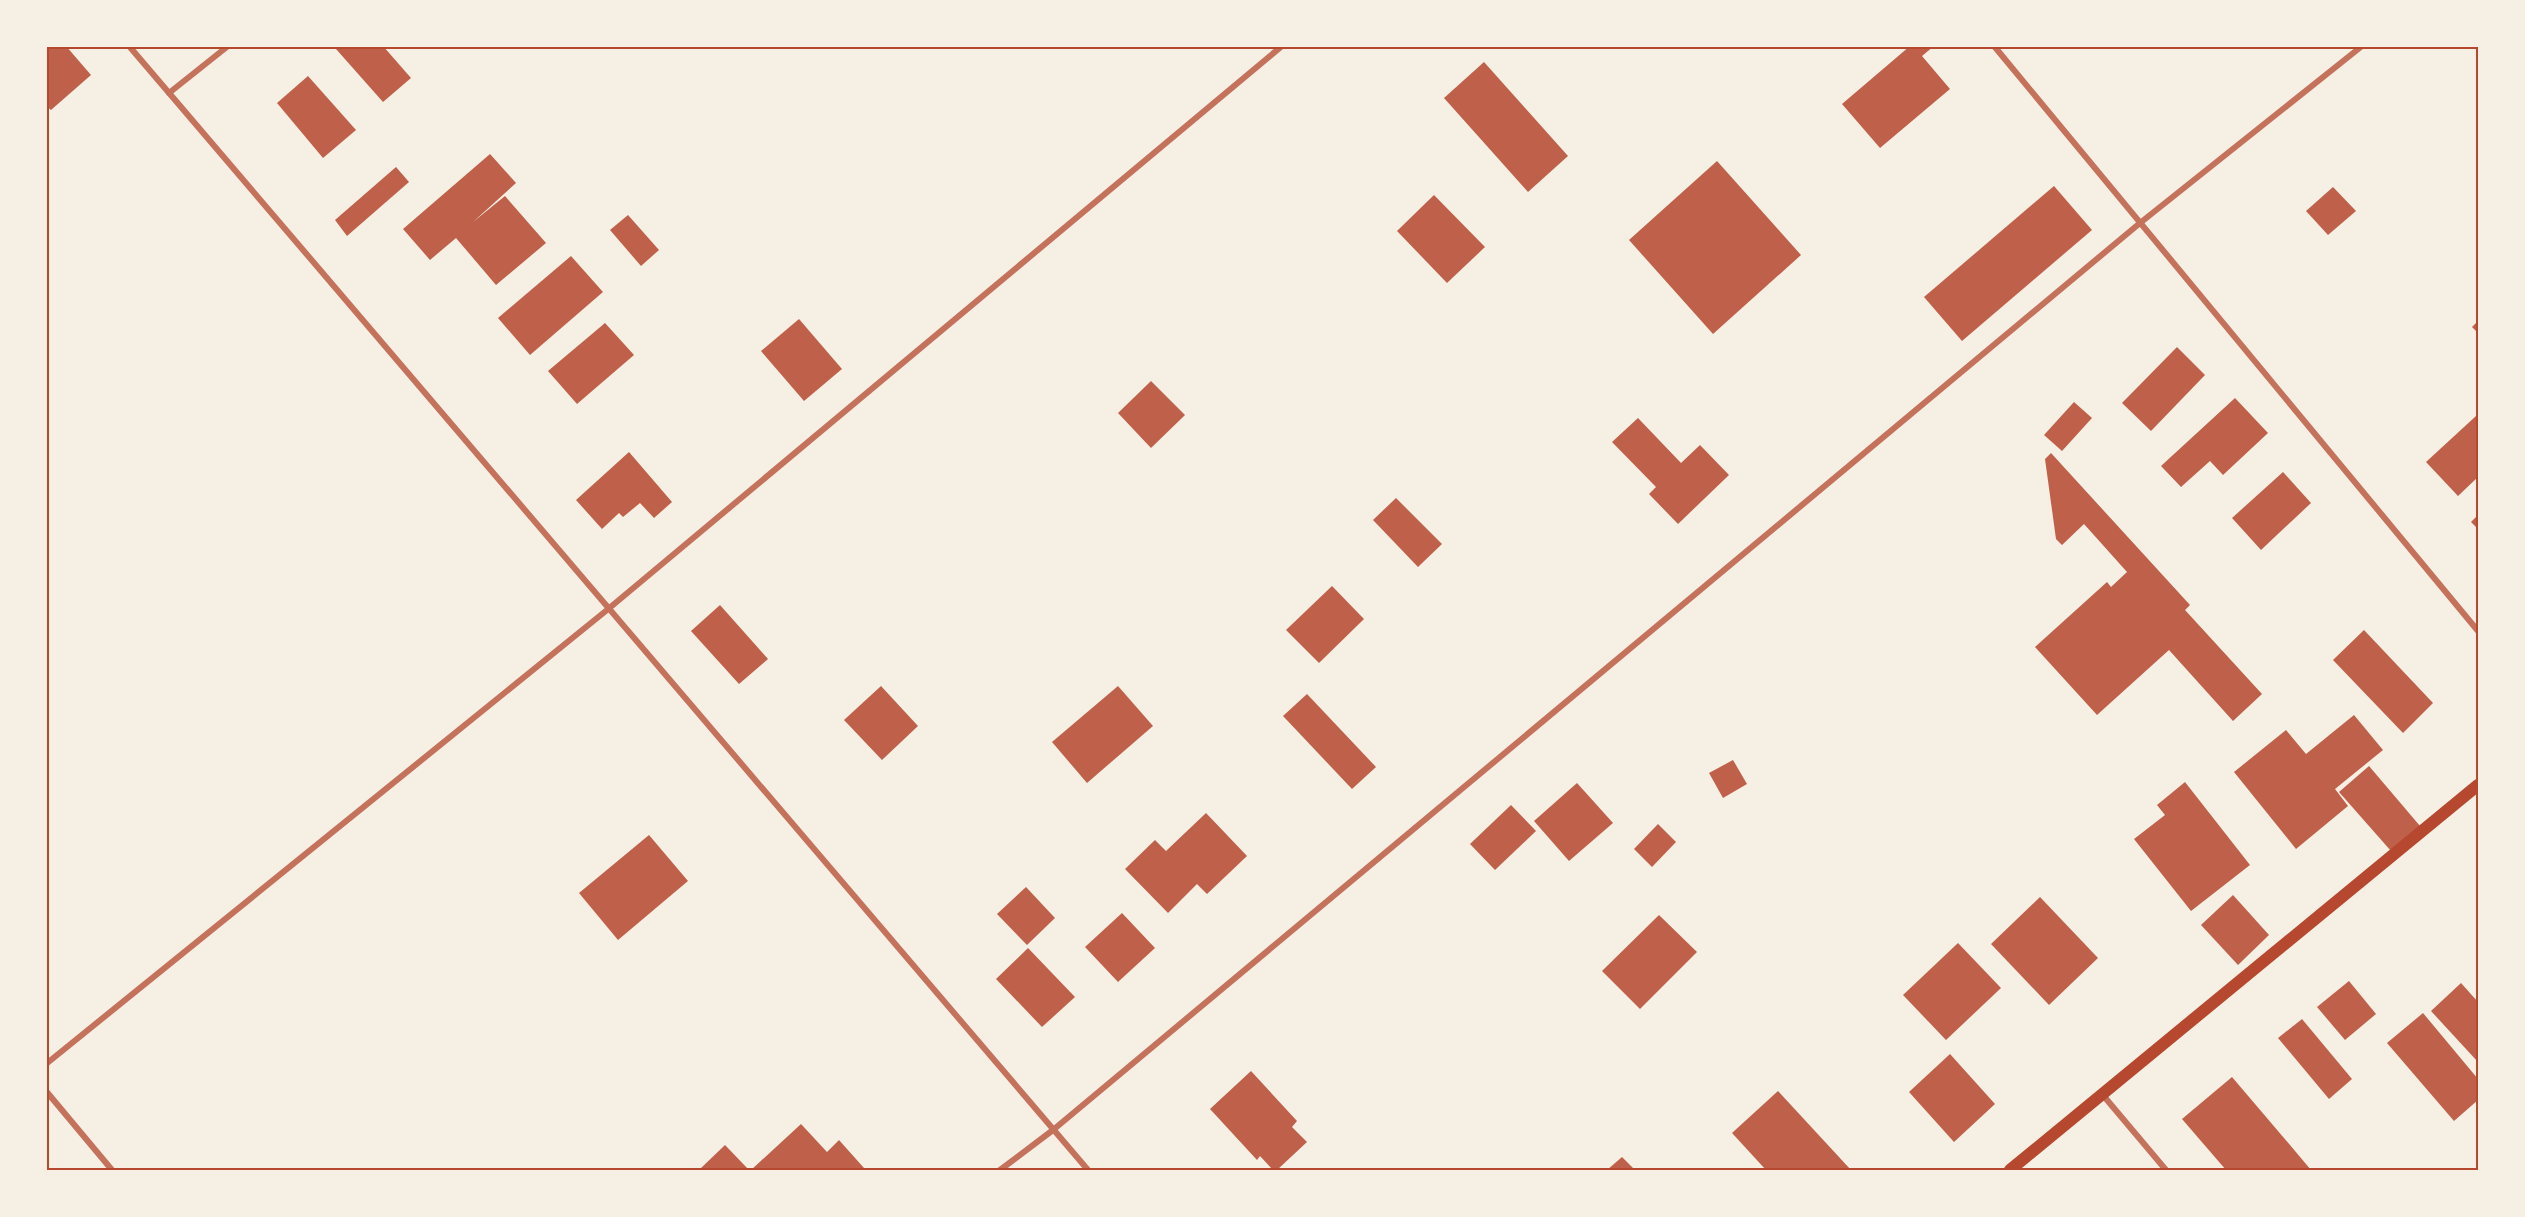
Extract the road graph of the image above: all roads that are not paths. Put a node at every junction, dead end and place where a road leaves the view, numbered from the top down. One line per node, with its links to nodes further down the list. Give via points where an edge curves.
1 (129, 46): 6 (street)
2 (228, 46): 6 (street)
3 (1994, 46): 7 (street)
4 (2362, 46): 7 (street)
5 (1277, 48): 8 (street)
6 (169, 93): 8 (street)
7 (2140, 223): 9 (street); 14 (street)
8 (607, 610): 11 (street); 14 (street)
9 (2478, 631)
10 (2478, 785): 13 (main road)
11 (46, 1064)
12 (46, 1091): 15 (street)
13 (2102, 1094): 18 (main road); 19 (street)
14 (1053, 1130): 16 (street); 17 (street)
15 (112, 1170)
16 (1000, 1170)
17 (1088, 1170)
18 (2010, 1170)
19 (2166, 1170)

